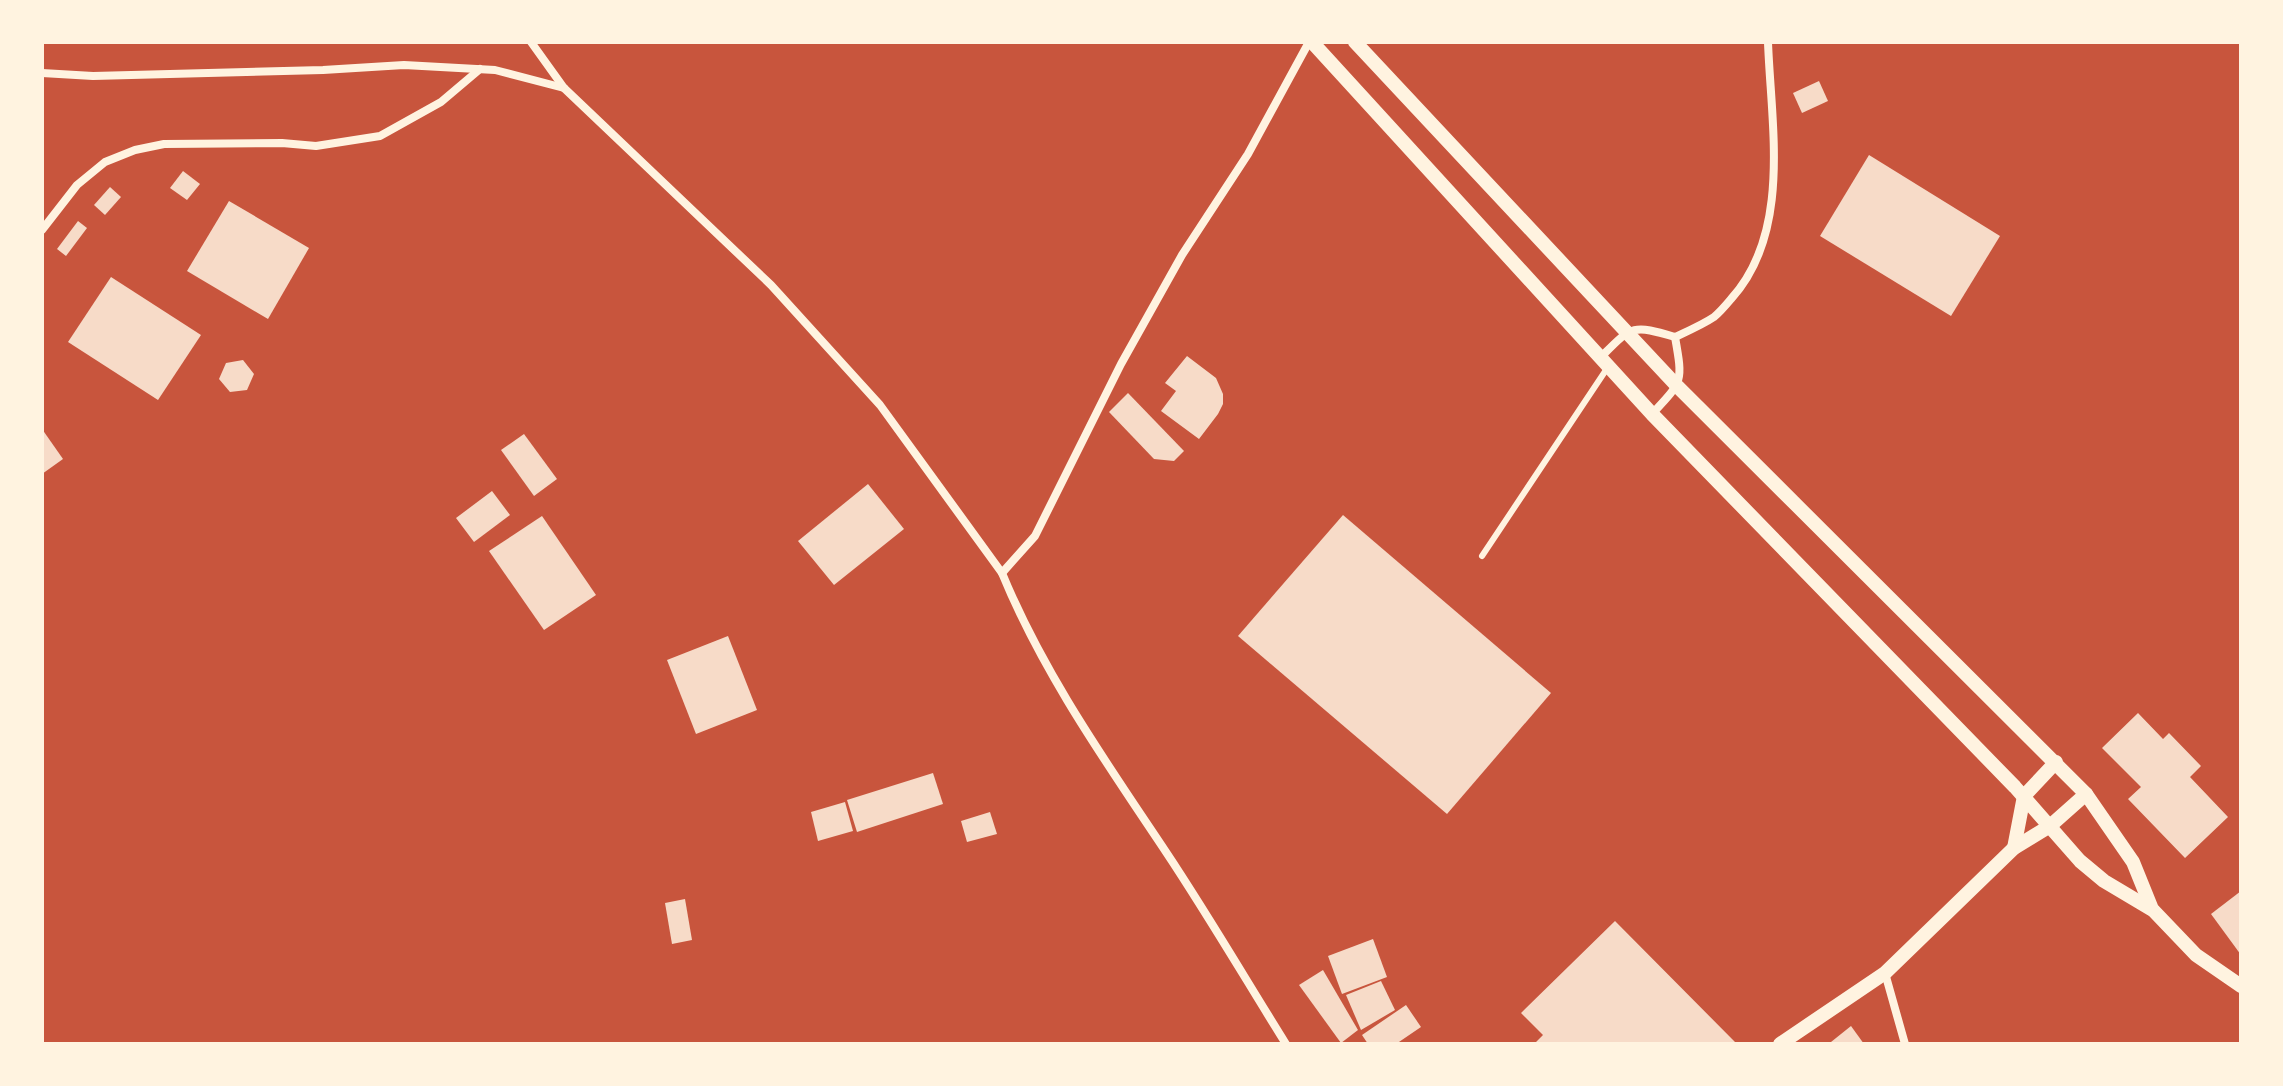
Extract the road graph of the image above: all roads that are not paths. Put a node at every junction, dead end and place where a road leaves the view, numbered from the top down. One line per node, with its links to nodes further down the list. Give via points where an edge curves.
1 (531, 42): 7 (street)
2 (1310, 42): 11 (street); 15 (street, via 1121,364 1035,536)
3 (1355, 42): 9 (street)
4 (1768, 42): 10 (street, via 1773,171 1758,261 1715,316)
5 (480, 69): 6 (street, via 404,65 93,76); 7 (street); 8 (street, via 441,102 380,136 316,146 164,144 135,150 105,162 77,185)
6 (42, 73)
7 (564, 88): 15 (street, via 771,285 880,405)
8 (42, 230)
9 (1626, 332): 10 (street, via 1641,328); 11 (street); 12 (street)
10 (1675, 337): 12 (street, via 1681,369)
11 (1604, 362): 13 (street); 14 (lane)
12 (1678, 387): 13 (street); 16 (street)
13 (1652, 414): 18 (street)
14 (1482, 556)
15 (1002, 573): 24 (street, via 1076,716)
16 (2056, 762): 17 (street); 18 (street)
17 (2086, 794): 19 (street); 21 (street, via 2133,862)
18 (2024, 796): 19 (street); 20 (street)
19 (2050, 826): 20 (street); 21 (street, via 2104,881)
20 (2014, 848): 22 (street)
21 (2152, 909): 23 (street, via 2196,955)
22 (1885, 973): 25 (street); 26 (street)
23 (2241, 986)
24 (1286, 1044)
25 (1780, 1044)
26 (1905, 1044)

